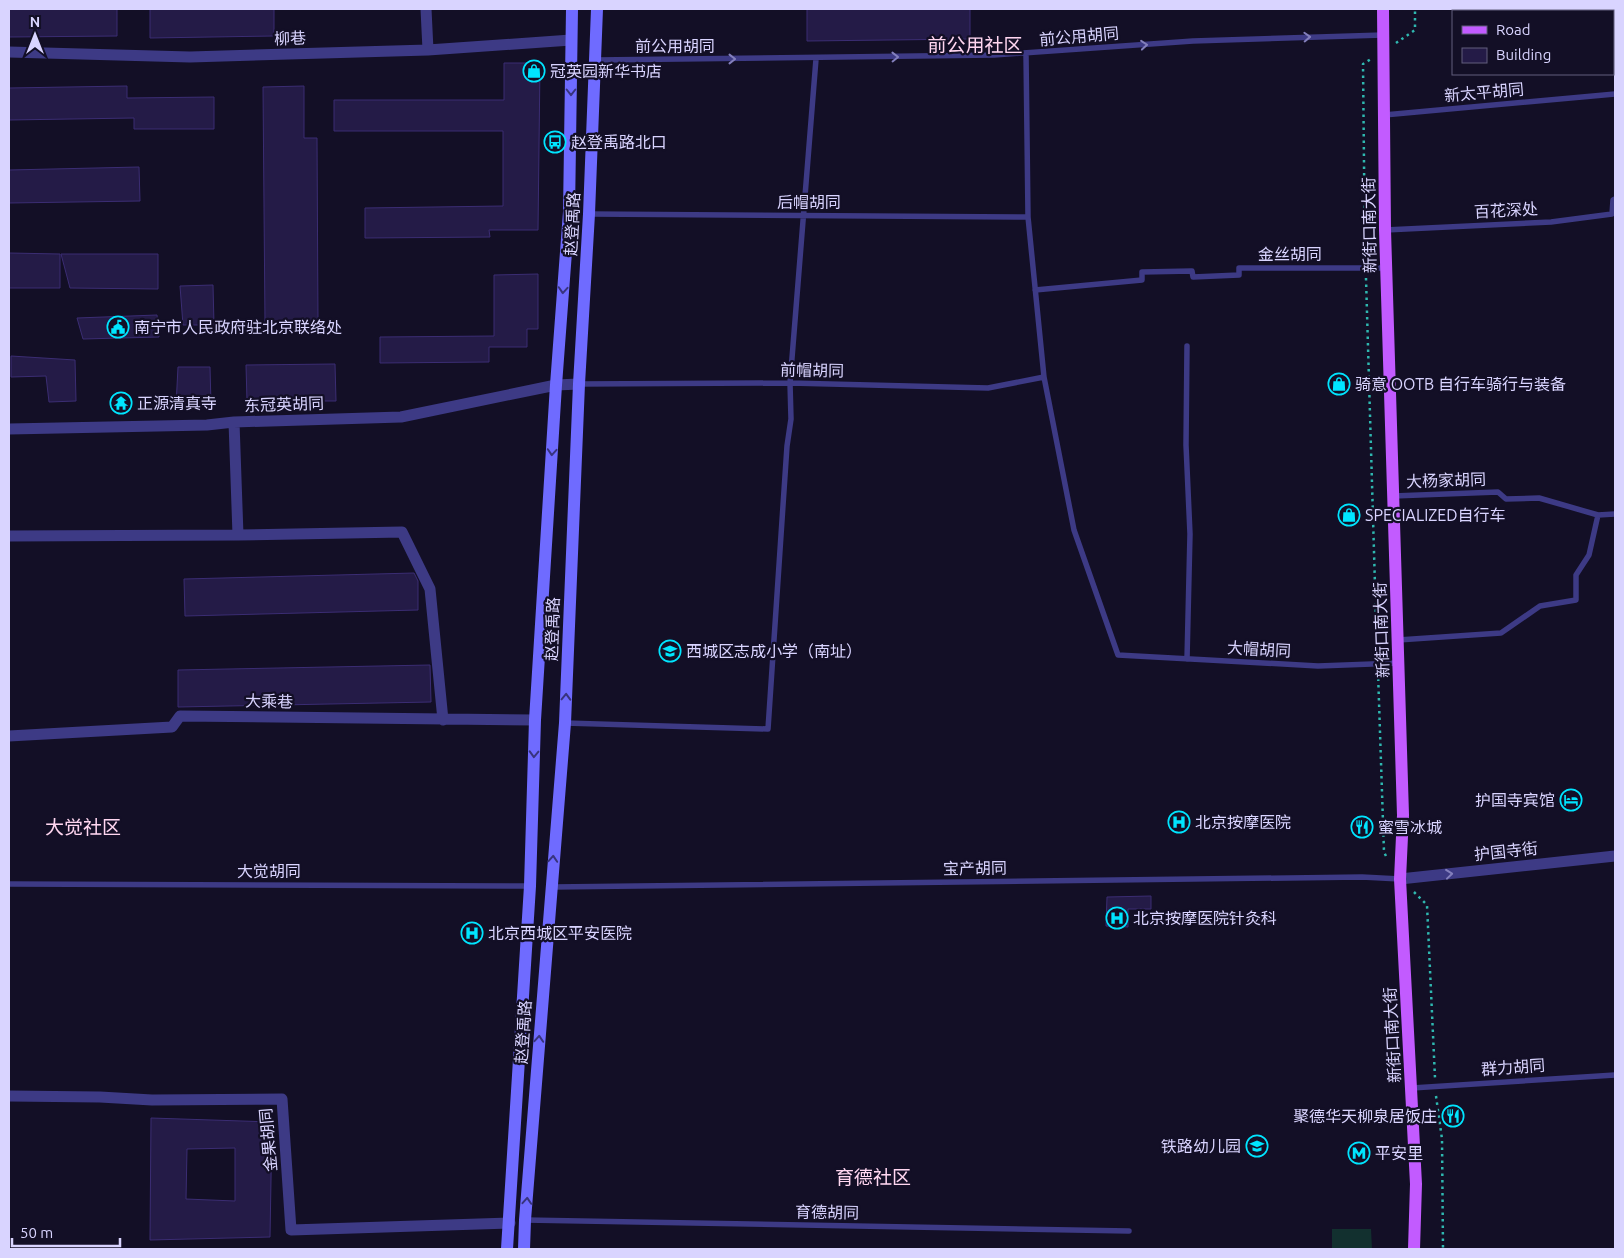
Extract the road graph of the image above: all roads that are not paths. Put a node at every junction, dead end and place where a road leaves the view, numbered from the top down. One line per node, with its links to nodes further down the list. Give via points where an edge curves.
1 (426, 9): 7 (street)
2 (572, 9): 6 (main road, 赵登禹路)
3 (597, 9): 11 (main road, 赵登禹路)
4 (1383, 9): 5 (main road, 新街口南大街)
5 (1383, 35): 9 (lane, 前公用胡同, one-way to 5, via 1193,41); 13 (main road, 新街口南大街)
6 (571, 40): 7 (street, 柳巷); 24 (main road, 赵登禹路, one-way to 24, via 569,212)
7 (428, 50): 8 (street, 柳巷, via 190,57)
8 (9, 52)
9 (1026, 54): 10 (lane, 前公用胡同, one-way to 9); 17 (lane)
10 (816, 58): 11 (lane, 前公用胡同, one-way to 10); 16 (lane)
11 (596, 60): 15 (main road, 赵登禹路)
12 (1615, 94): 13 (lane, 新太平胡同)
13 (1384, 115): 18 (main road, 新街口南大街)
14 (1615, 199): 18 (lane, 百花深处, via 1612,214 1551,222)
15 (589, 214): 16 (lane, 后帽胡同); 25 (main road, 赵登禹路)
16 (804, 216): 17 (lane, 后帽胡同); 23 (lane)
17 (1028, 217): 20 (lane)
18 (1385, 230): 19 (main road, 新街口南大街)
19 (1386, 268): 20 (lane, 金丝胡同, via 1239,268 1239,275 1193,277 1192,271 1142,272 1142,280); 28 (main road, 新街口南大街)
20 (1035, 290): 22 (lane)
21 (1187, 346): 34 (lane, via 1186,444 1190,534)
22 (1044, 377): 23 (lane, 前帽胡同, via 988,388); 34 (lane, 大帽胡同, via 1074,530 1118,655)
23 (790, 383): 25 (lane, 前帽胡同); 38 (lane, via 791,419 786,446 768,729)
24 (556, 384): 25 (street, 东冠英胡同); 26 (street, 东冠英胡同, via 401,417); 37 (main road, 赵登禹路, one-way to 37)
25 (578, 384): 38 (main road, 赵登禹路, one-way to 25)
26 (234, 422): 27 (street, 东冠英胡同); 31 (street)
27 (9, 429)
28 (1393, 496): 30 (lane, 大杨家胡同, via 1498,492 1506,499 1539,498); 33 (main road, 新街口南大街)
29 (1615, 514): 30 (lane, 大杨家胡同)
30 (1598, 516): 33 (lane, via 1589,555 1576,575 1576,600 1540,606 1501,633)
31 (238, 535): 32 (street); 36 (street, via 402,532 430,589)
32 (9, 536)
33 (1398, 640): 35 (main road, 新街口南大街)
34 (1187, 659): 35 (lane, 大帽胡同, via 1318,666)
35 (1399, 663): 41 (main road, 新街口南大街, via 1403,815)
36 (443, 720): 37 (street, 大乘巷); 39 (street, 大乘巷, via 180,716 172,727)
37 (535, 720): 43 (main road, 赵登禹路, one-way to 43)
38 (565, 723): 44 (main road, 赵登禹路, one-way to 38)
39 (9, 736)
40 (1615, 856): 41 (street, 护国寺街, one-way to 40)
41 (1400, 879): 44 (lane, 宝产胡同); 46 (main road, 新街口南大街)
42 (9, 884): 43 (lane, 大觉胡同)
43 (530, 886): 49 (main road, 赵登禹路)
44 (551, 887): 48 (main road, 赵登禹路, one-way to 44)
45 (1615, 1075): 46 (lane, 群力胡同)
46 (1412, 1088): 53 (main road, 新街口南大街, via 1416,1184)
47 (9, 1096): 49 (street, 金果胡同, via 282,1099 291,1230)
48 (525, 1220): 50 (lane, 育德胡同); 52 (main road, 赵登禹路)
49 (510, 1223): 51 (main road, 赵登禹路)
50 (1129, 1231)
51 (508, 1249)
52 (524, 1249)
53 (1414, 1249)

